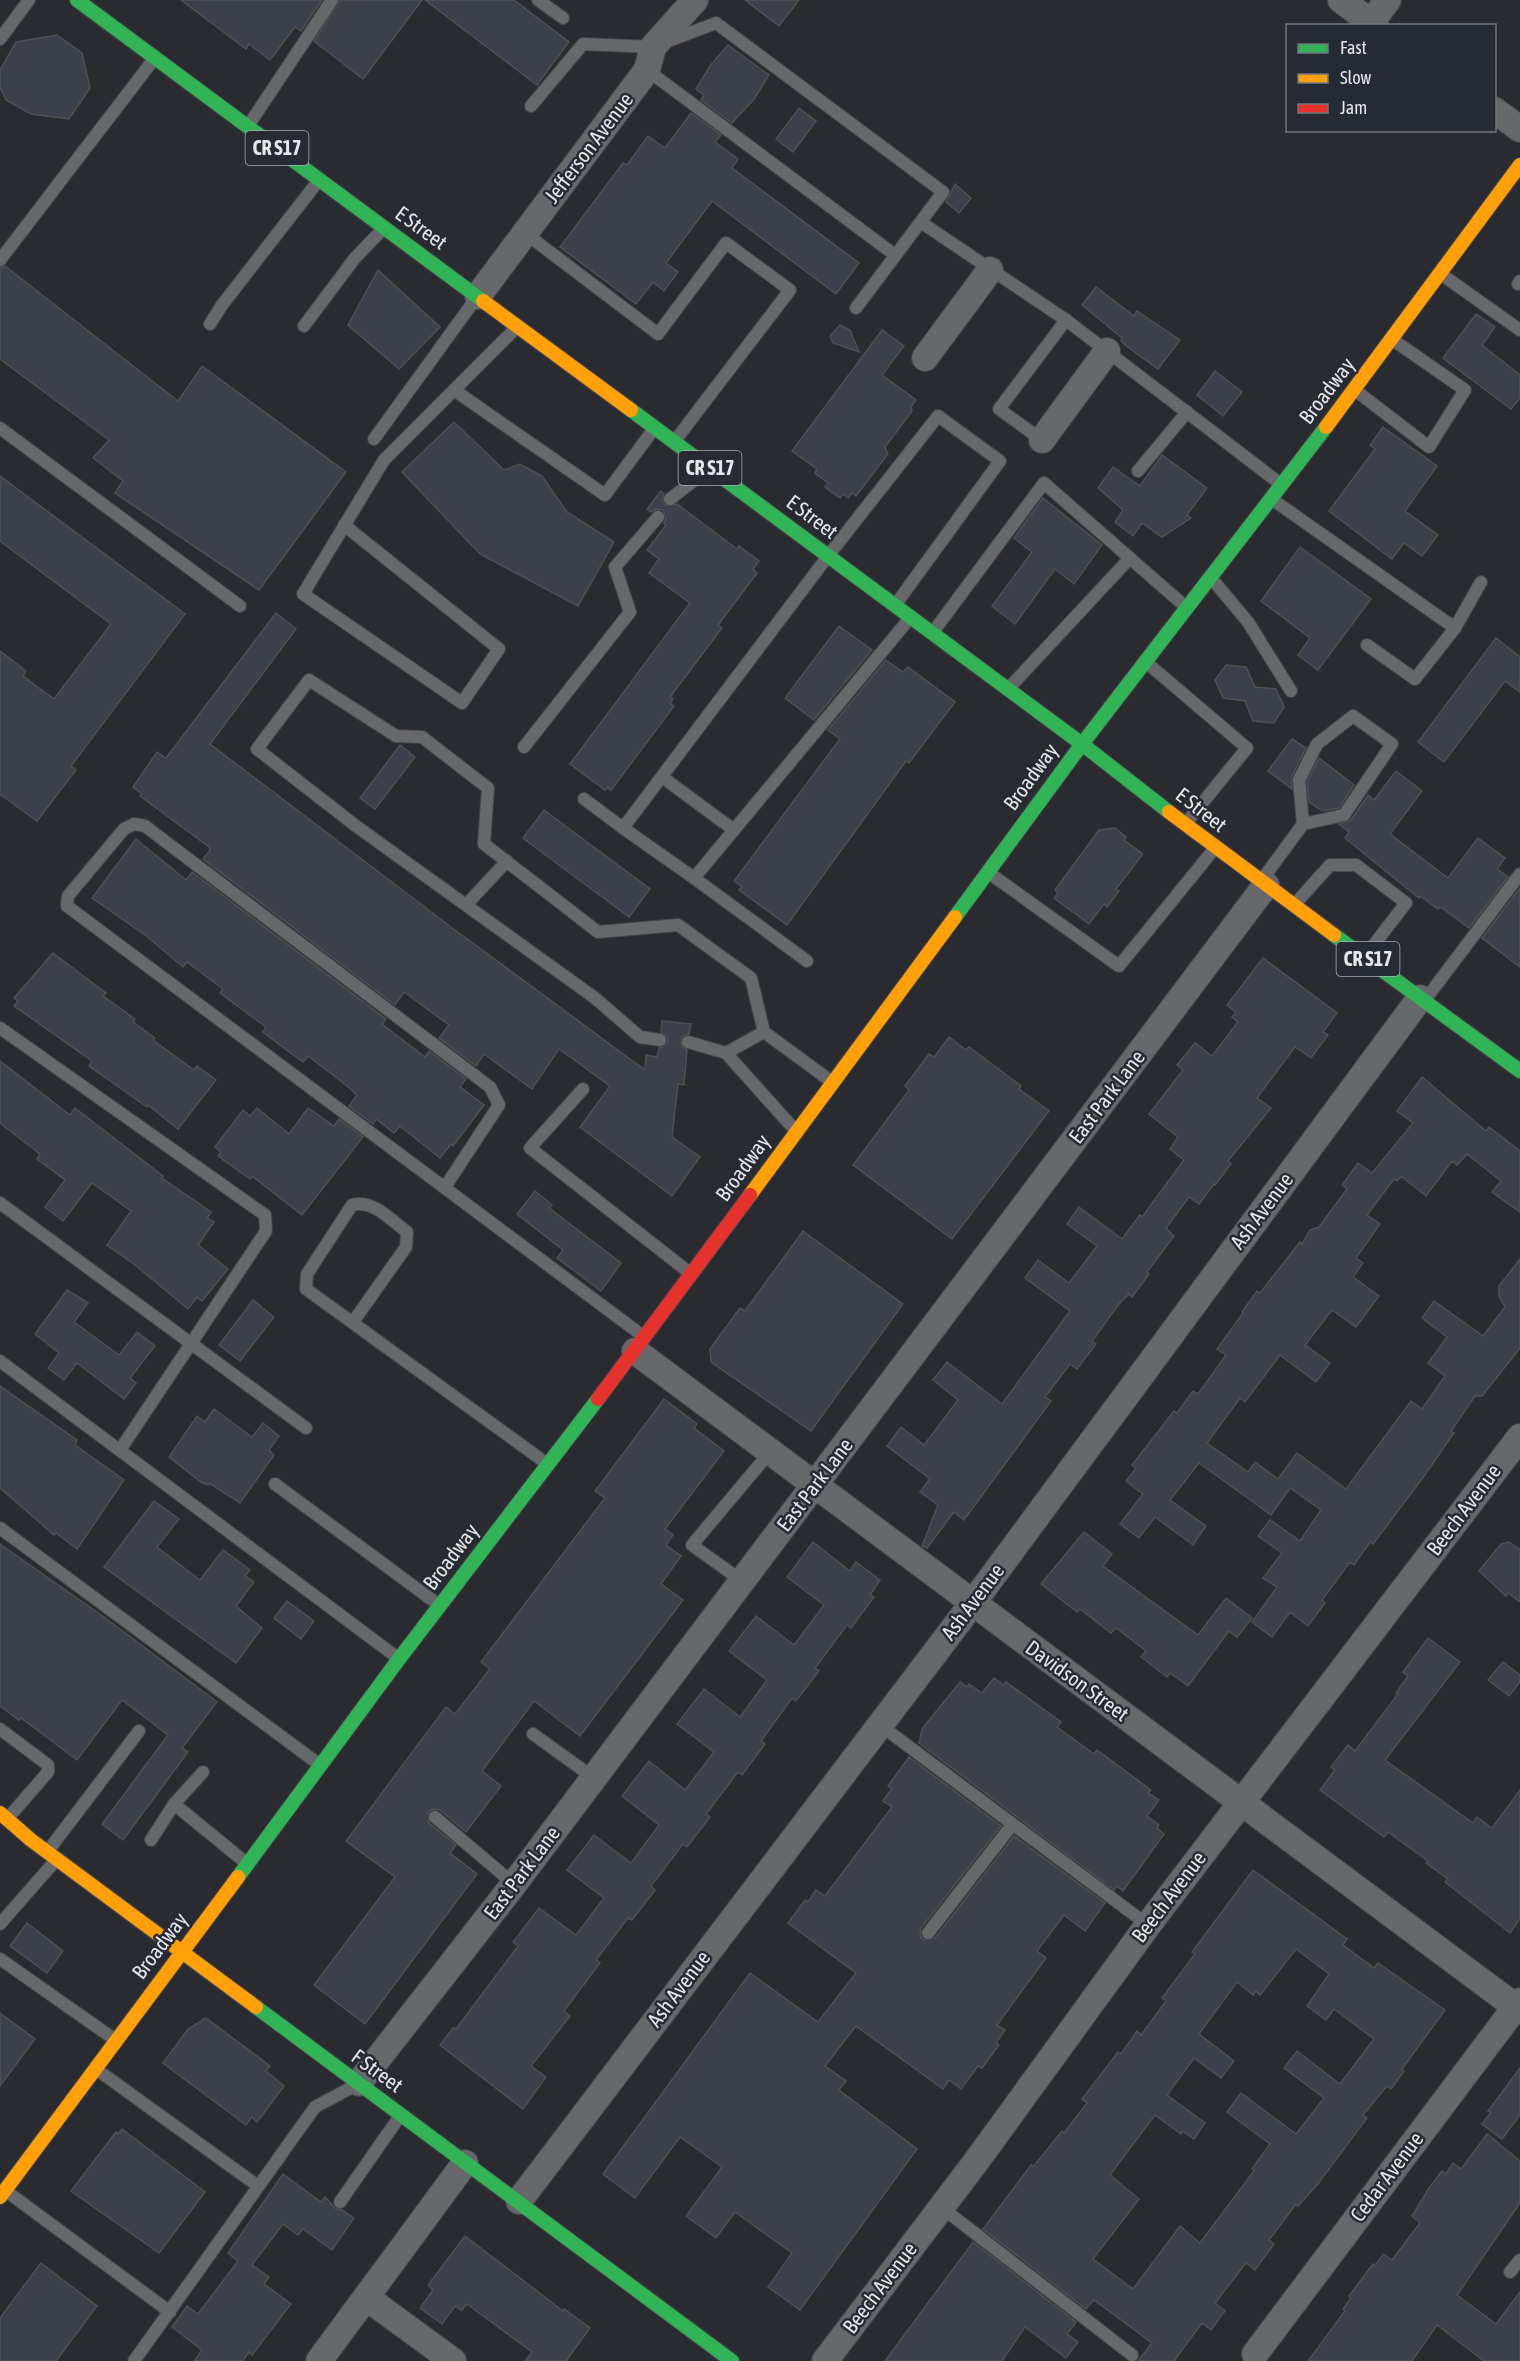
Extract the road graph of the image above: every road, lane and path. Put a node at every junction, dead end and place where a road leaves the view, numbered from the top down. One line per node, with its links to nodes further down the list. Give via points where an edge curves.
1 (28, 0): 10 (lane)
2 (77, 0): 11 (main road, E Street / CR S17)
3 (332, 0): 15 (lane)
4 (538, 0): 8 (lane)
5 (695, 0): 12 (street, Jefferson Avenue)
6 (1341, 0): 9 (street)
7 (1388, 0): 9 (street)
8 (563, 18)
9 (1374, 24)
10 (0, 39)
11 (155, 58): 15 (main road, E Street / CR S17); 22 (lane)
12 (650, 58): 13 (lane, via 583,44); 19 (lane, via 716,23 943,192); 21 (street, Jefferson Avenue); 23 (lane)
13 (531, 106)
14 (1496, 112): 16 (street)
15 (248, 126): 18 (main road, E Street / CR S17)
16 (1520, 129)
17 (1520, 165): 26 (main road, Broadway)
18 (320, 180): 20 (main road, E Street / CR S17); 30 (lane)
19 (922, 223): 23 (lane); 25 (lane)
20 (385, 228): 27 (main road, E Street / CR S17); 31 (lane, via 355,258)
21 (525, 233): 27 (street, Jefferson Avenue); 44 (lane, via 658,334 726,243 790,290)
22 (5, 245): 24 (lane)
23 (895, 255): 28 (lane)
24 (0, 260)
25 (990, 270): 29 (lane); 36 (street)
26 (1440, 273): 33 (lane); 34 (main road, Broadway)
27 (478, 296): 32 (main road, E Street / CR S17); 42 (lane)
28 (856, 308)
29 (1066, 320): 35 (lane); 43 (lane, via 999,410)
30 (210, 324)
31 (304, 326)
32 (518, 326): 37 (lane); 40 (main road, E Street / CR S17)
33 (1520, 330)
34 (1393, 340): 38 (main road, Broadway); 38 (lane, via 1465,390 1429,447)
35 (1107, 351): 39 (lane); 43 (street)
36 (924, 358)
37 (454, 390): 40 (lane, via 605,495); 51 (lane, via 384,460)
38 (1354, 390): 47 (main road, Broadway)
39 (1187, 412): 46 (lane); 47 (lane)
40 (655, 427): 44 (main road, E Street / CR S17)
41 (0, 428): 57 (lane)
42 (374, 439)
43 (1042, 440)
44 (674, 442): 45 (main road, E Street / CR S17)
45 (710, 468): 48 (lane); 52 (main road, E Street / CR S17)
46 (1138, 471)
47 (1283, 485): 49 (main road, Broadway)
48 (670, 499)
49 (1272, 500): 54 (main road, Broadway); 60 (lane)
50 (658, 518): 67 (lane, via 615,567 630,612)
51 (344, 525): 51 (lane, via 303,594 462,703 500,649)
52 (828, 556): 56 (main road, E Street / CR S17); 56 (lane, via 938,416 1000,461); 68 (lane)
53 (1130, 558): 58 (lane); 61 (lane, via 1044,483); 64 (lane)
54 (1211, 578): 58 (main road, Broadway); 65 (lane, via 1248,621)
55 (1481, 582): 60 (lane)
56 (895, 605): 59 (main road, E Street / CR S17)
57 (240, 606)
58 (1188, 608): 63 (main road, Broadway)
59 (911, 617): 61 (main road, E Street / CR S17); 73 (lane)
60 (1455, 628): 62 (lane, via 1415,680)
61 (932, 633): 64 (main road, E Street / CR S17)
62 (1367, 645)
63 (1146, 662): 66 (main road, Broadway); 70 (lane, via 1247,748)
64 (1008, 689): 66 (main road, E Street / CR S17)
65 (1291, 691)
66 (1082, 744): 70 (main road, E Street / CR S17); 76 (main road, Broadway)
67 (524, 747)
68 (662, 777): 72 (lane); 73 (lane)
69 (584, 799): 72 (lane)
70 (1185, 824): 74 (main road, E Street / CR S17)
71 (1303, 824): 71 (lane, via 1344,815 1392,744 1353,716 1317,744 1299,780); 79 (lane)
72 (623, 828): 78 (lane)
73 (734, 830): 78 (lane)
74 (1215, 848): 76 (lane, via 1119,966); 79 (main road, E Street / CR S17)
75 (507, 861): 80 (lane); 80 (lane, via 484,844 488,788 422,737 396,736 309,680 257,749); 86 (lane, via 598,932 678,925 751,978)
76 (988, 872): 91 (main road, Broadway)
77 (1520, 874): 84 (lane)
78 (694, 878): 83 (lane)
79 (1263, 883): 81 (main road, E Street / CR S17); 107 (street, East Park Lane)
80 (466, 905): 87 (lane, via 595,998 640,1037)
81 (1294, 905): 82 (main road, E Street / CR S17); 82 (lane, via 1330,866 1356,865 1406,903)
82 (1365, 957): 84 (main road, E Street / CR S17)
83 (807, 961)
84 (1423, 1000): 90 (main road, E Street / CR S17); 110 (street, Ash Avenue)
85 (0, 1028): 99 (lane, via 264,1215 266,1231)
86 (764, 1032): 89 (lane); 91 (lane)
87 (660, 1040)
88 (688, 1042): 89 (lane)
89 (726, 1053): 93 (lane)
90 (1520, 1071)
91 (832, 1082): 93 (main road, Broadway)
92 (583, 1089): 96 (lane, via 530,1148)
93 (796, 1131): 96 (main road, Broadway)
94 (445, 1187): 94 (lane, via 67,906 68,896 124,829 134,824 145,826 490,1087 499,1105); 98 (lane)
95 (0, 1203): 99 (lane)
96 (691, 1273): 98 (main road, Broadway)
97 (353, 1322): 97 (lane, via 306,1289 306,1281 352,1204 359,1202 369,1204 407,1232 408,1239); 105 (lane)
98 (640, 1344): 104 (street, Davidson Street); 105 (main road, Broadway)
99 (191, 1346): 101 (lane); 103 (lane)
100 (0, 1361): 103 (lane)
101 (306, 1428)
102 (1520, 1437): 120 (street, Beech Avenue)
103 (120, 1450): 112 (lane)
104 (770, 1452): 107 (street, Davidson Street); 109 (lane, via 692,1545)
105 (547, 1464): 111 (main road, Broadway)
106 (275, 1484): 111 (lane)
107 (815, 1485): 109 (street, East Park Lane); 110 (street, Davidson Street)
108 (0, 1528): 117 (lane)
109 (742, 1581): 119 (street, East Park Lane)
110 (972, 1604): 113 (street, Ash Avenue); 120 (street, Davidson Street)
111 (440, 1605): 112 (main road, Broadway)
112 (399, 1659): 117 (main road, Broadway)
113 (880, 1725): 124 (lane); 142 (street, Ash Avenue)
114 (0, 1729): 122 (lane, via 48,1765 48,1772)
115 (139, 1731): 126 (lane)
116 (533, 1734): 119 (lane)
117 (321, 1766): 127 (main road, Broadway)
118 (202, 1772): 121 (lane)
119 (594, 1778): 128 (street, East Park Lane)
120 (1241, 1801): 130 (street, Beech Avenue); 134 (street, Davidson Street)
121 (174, 1804): 125 (lane); 127 (lane)
122 (4, 1816): 126 (main road, F Street)
123 (435, 1817): 128 (lane)
124 (1012, 1825): 130 (lane); 131 (lane)
125 (151, 1840)
126 (52, 1856): 129 (lane); 132 (main road, F Street)
127 (247, 1864): 132 (main road, Broadway)
128 (514, 1884): 137 (street, East Park Lane)
129 (0, 1924)
130 (1148, 1925): 144 (street, Beech Avenue)
131 (928, 1933)
132 (182, 1951): 135 (main road, Broadway); 137 (main road, F Street)
133 (0, 1959): 135 (lane)
134 (1519, 2006): 150 (street, Cedar Avenue)
135 (116, 2041): 136 (main road, Broadway)
136 (95, 2069): 140 (lane); 141 (main road, Broadway)
137 (359, 2083): 138 (main road, F Street); 140 (lane, via 315,2107)
138 (401, 2115): 139 (main road, F Street); 143 (lane)
139 (465, 2163): 142 (main road, F Street); 147 (street)
140 (258, 2186): 148 (lane)
141 (2, 2192): 148 (lane)
142 (519, 2201): 154 (main road, F Street)
143 (340, 2202)
144 (941, 2207): 149 (lane); 155 (street, Beech Avenue)
145 (1520, 2260): 146 (lane)
146 (1510, 2272)
147 (367, 2298): 152 (street); 153 (street)
148 (170, 2312): 151 (lane)
149 (1132, 2355)
150 (1260, 2357)
151 (134, 2361)
152 (319, 2361)
153 (453, 2361)
154 (732, 2361)
155 (825, 2361)

